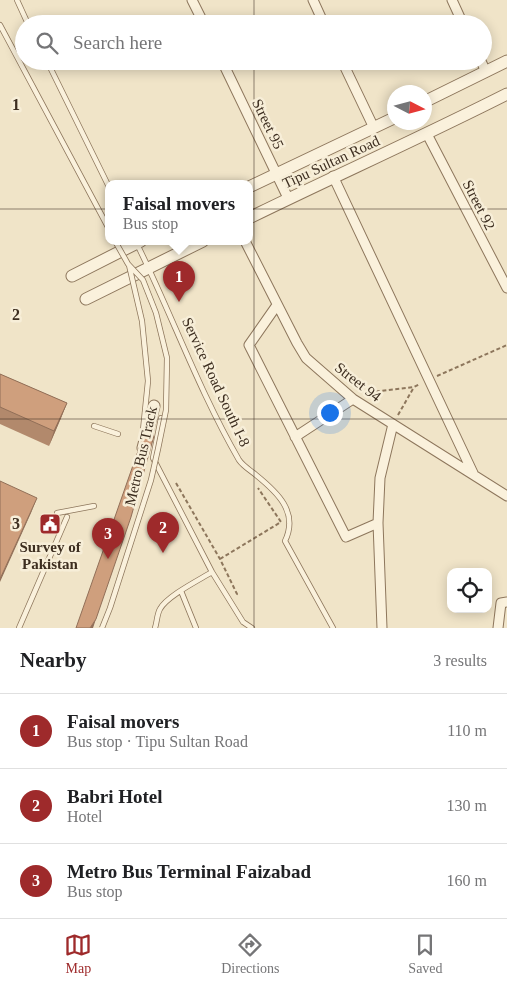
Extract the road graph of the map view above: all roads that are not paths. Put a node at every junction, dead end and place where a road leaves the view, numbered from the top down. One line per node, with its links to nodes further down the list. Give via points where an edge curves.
1 (17, 0): 5 (lane)
2 (192, 0): 6 (street)
3 (313, 0): 7 (street)
4 (452, 0): 8 (street)
5 (24, 15)
6 (200, 15)
7 (320, 15)
8 (460, 15)
9 (0, 24): 10 (lane)
10 (15, 52)
11 (507, 61): 12 (street)
12 (492, 64)
13 (24, 70): 29 (lane)
14 (51, 70): 25 (lane)
15 (226, 70): 23 (street, Street 95)
16 (346, 70): 21 (street)
17 (476, 70): 19 (street)
18 (507, 94): 22 (street, Tipu Sultan Road)
19 (432, 97)
20 (387, 122): 21 (street, Tipu Sultan Road)
21 (374, 128): 23 (street, Tipu Sultan Road)
22 (427, 134): 24 (street, Tipu Sultan Road); 38 (street, Street 92)
23 (277, 174): 26 (street, Tipu Sultan Road); 27 (street, Street 95)
24 (333, 176): 27 (street, Tipu Sultan Road); 49 (street)
25 (106, 180)
26 (253, 185)
27 (288, 198): 28 (street, Tipu Sultan Road)
28 (253, 216)
29 (105, 221)
30 (117, 245): 35 (lane, Metro Bus Track, bridge)
31 (130, 245): 37 (street)
32 (140, 245): 36 (lane, Service Road South I-8)
33 (195, 245): 36 (street)
34 (247, 245): 40 (street, Street 94)
35 (128, 264): 48 (lane, Metro Bus Track, bridge, via 142,321 148,381); 60 (lane, Metro Bus Track, bridge, via 142,280 156,313 167,358 166,410 151,480)
36 (149, 268): 39 (street); 65 (lane, Service Road South I-8, via 212,409 241,462 272,488 286,508 290,524 285,541)
37 (72, 276)
38 (507, 288)
39 (86, 299)
40 (277, 304): 41 (street, Street 94, via 306,358); 47 (street, via 249,345)
41 (351, 397): 44 (street, Street 94); 47 (street)
42 (154, 406): 48 (street)
43 (161, 418): 55 (lane, via 153,458)
44 (394, 424): 49 (street, Street 94); 54 (street, via 380,478)
45 (94, 426): 46 (lane)
46 (118, 434)
47 (296, 437): 54 (street, via 346,536)
48 (138, 456)
49 (473, 474): 50 (street, Street 94)
50 (507, 496)
51 (94, 506): 52 (lane)
52 (57, 513)
53 (67, 517): 59 (lane)
54 (378, 523): 66 (street)
55 (212, 572): 56 (lane); 58 (lane)
56 (181, 591): 61 (lane, via 160,610); 62 (lane)
57 (507, 602): 67 (street, via 501,603)
58 (242, 622): 63 (lane); 64 (lane)
59 (19, 628)
60 (102, 628)
61 (155, 628)
62 (196, 628)
63 (238, 628)
64 (252, 628)
65 (333, 628)
66 (382, 628)
67 (498, 628)

